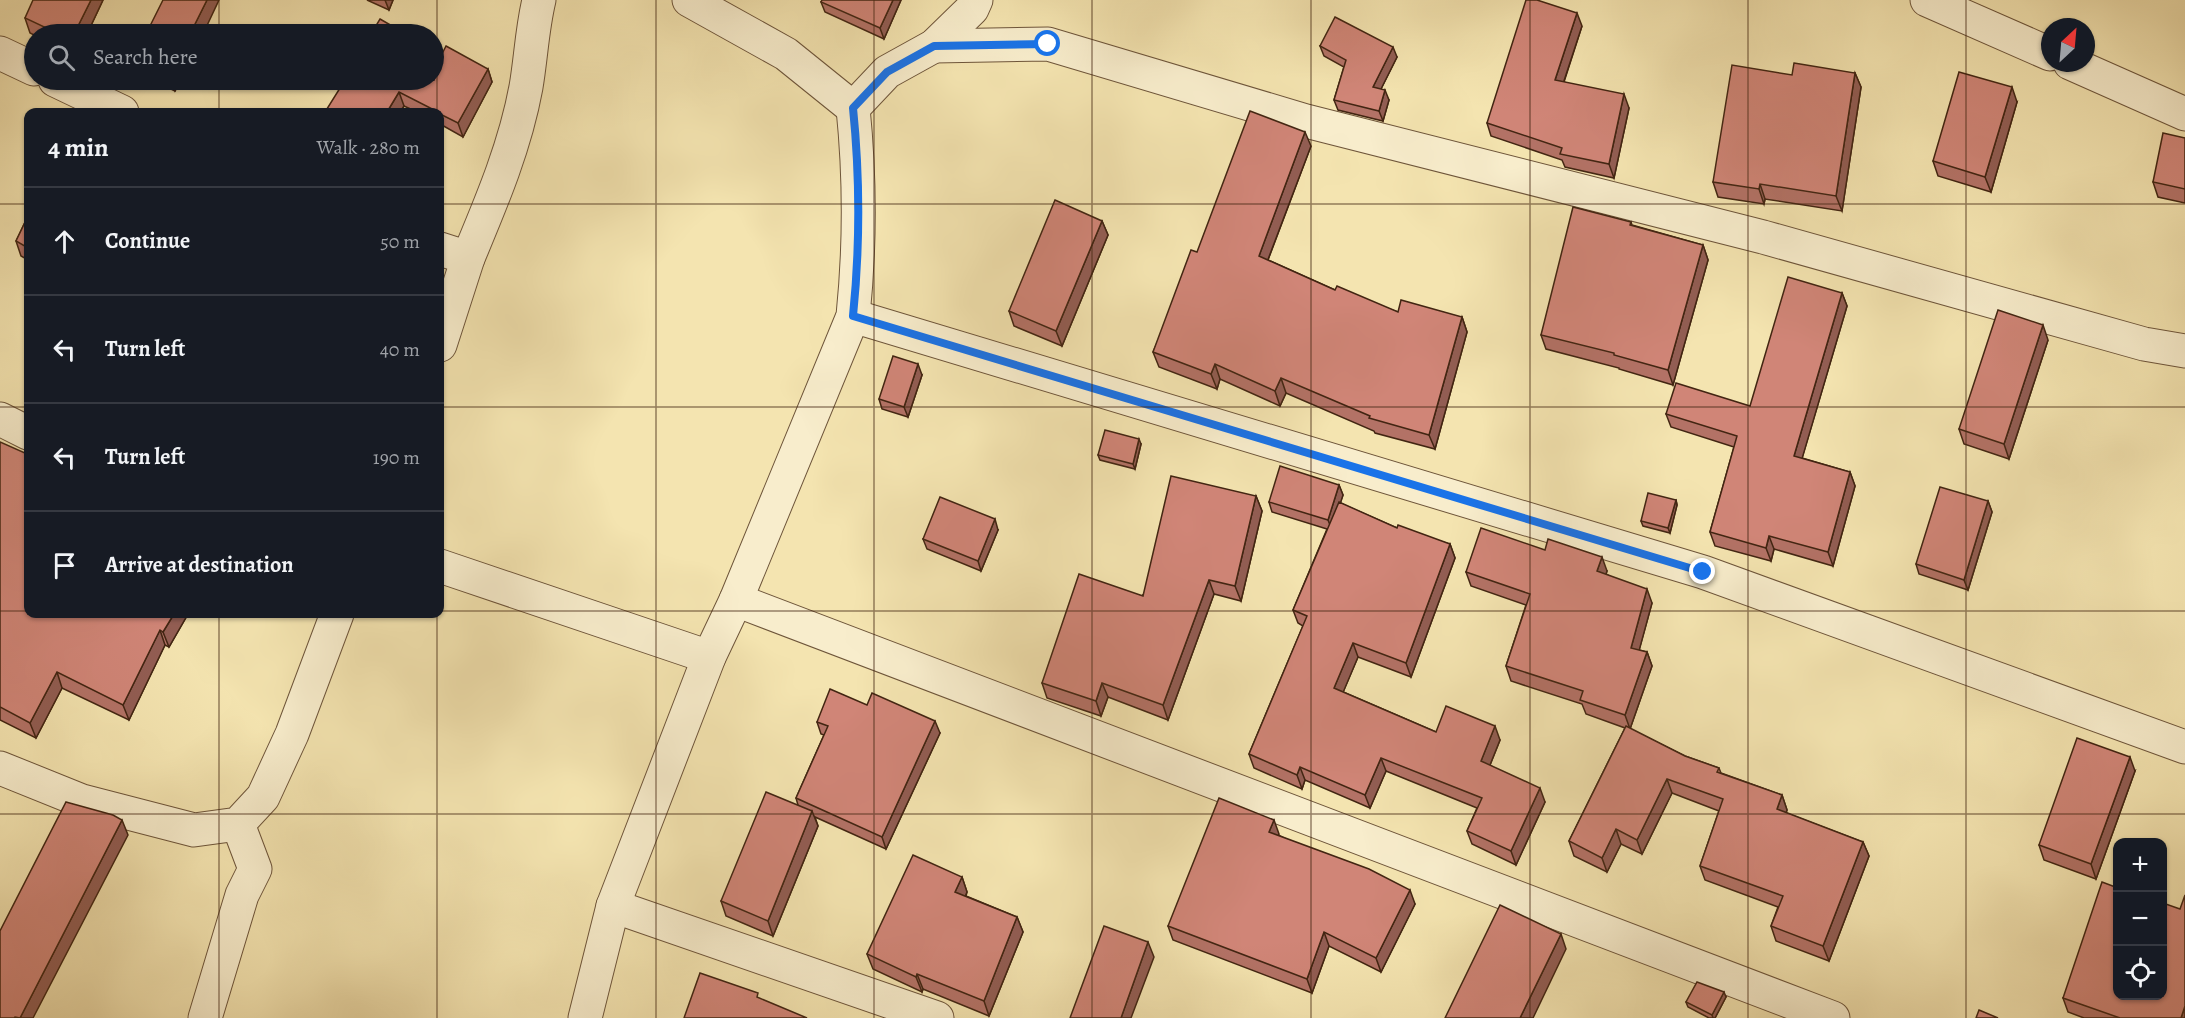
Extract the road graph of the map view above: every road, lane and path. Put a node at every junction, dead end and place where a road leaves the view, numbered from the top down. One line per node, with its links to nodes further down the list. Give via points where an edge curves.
1 (539, 0): 14 (street, via 526,87 511,149)
2 (688, 0): 12 (street, via 786,54)
3 (976, 0): 5 (street, via 972,9)
4 (1927, 0): 6 (street)
5 (934, 46): 12 (street, via 887,72); 17 (street, via 1048,44 1306,121 1763,237 2144,344)
6 (2041, 50)
7 (0, 53): 8 (street)
8 (24, 64)
9 (2090, 72): 13 (street)
10 (76, 90): 11 (street)
11 (114, 108)
12 (853, 108): 15 (street, via 859,162 858,275)
13 (2185, 114)
14 (454, 253): 16 (street)
15 (853, 316): 21 (street); 24 (street, via 1703,572)
16 (444, 319)
17 (2185, 351)
18 (0, 419): 19 (street)
19 (24, 431)
20 (444, 567): 23 (street)
21 (736, 600): 23 (street); 31 (street)
22 (336, 618): 26 (street, via 292,734 263,797)
23 (709, 657): 27 (street)
24 (2185, 747)
25 (0, 768): 26 (street, via 82,801 195,830)
26 (238, 824): 28 (street, via 255,869 242,895)
27 (613, 906): 29 (street); 30 (street)
28 (205, 1018)
29 (585, 1018)
30 (937, 1018)
31 (1833, 1018)

